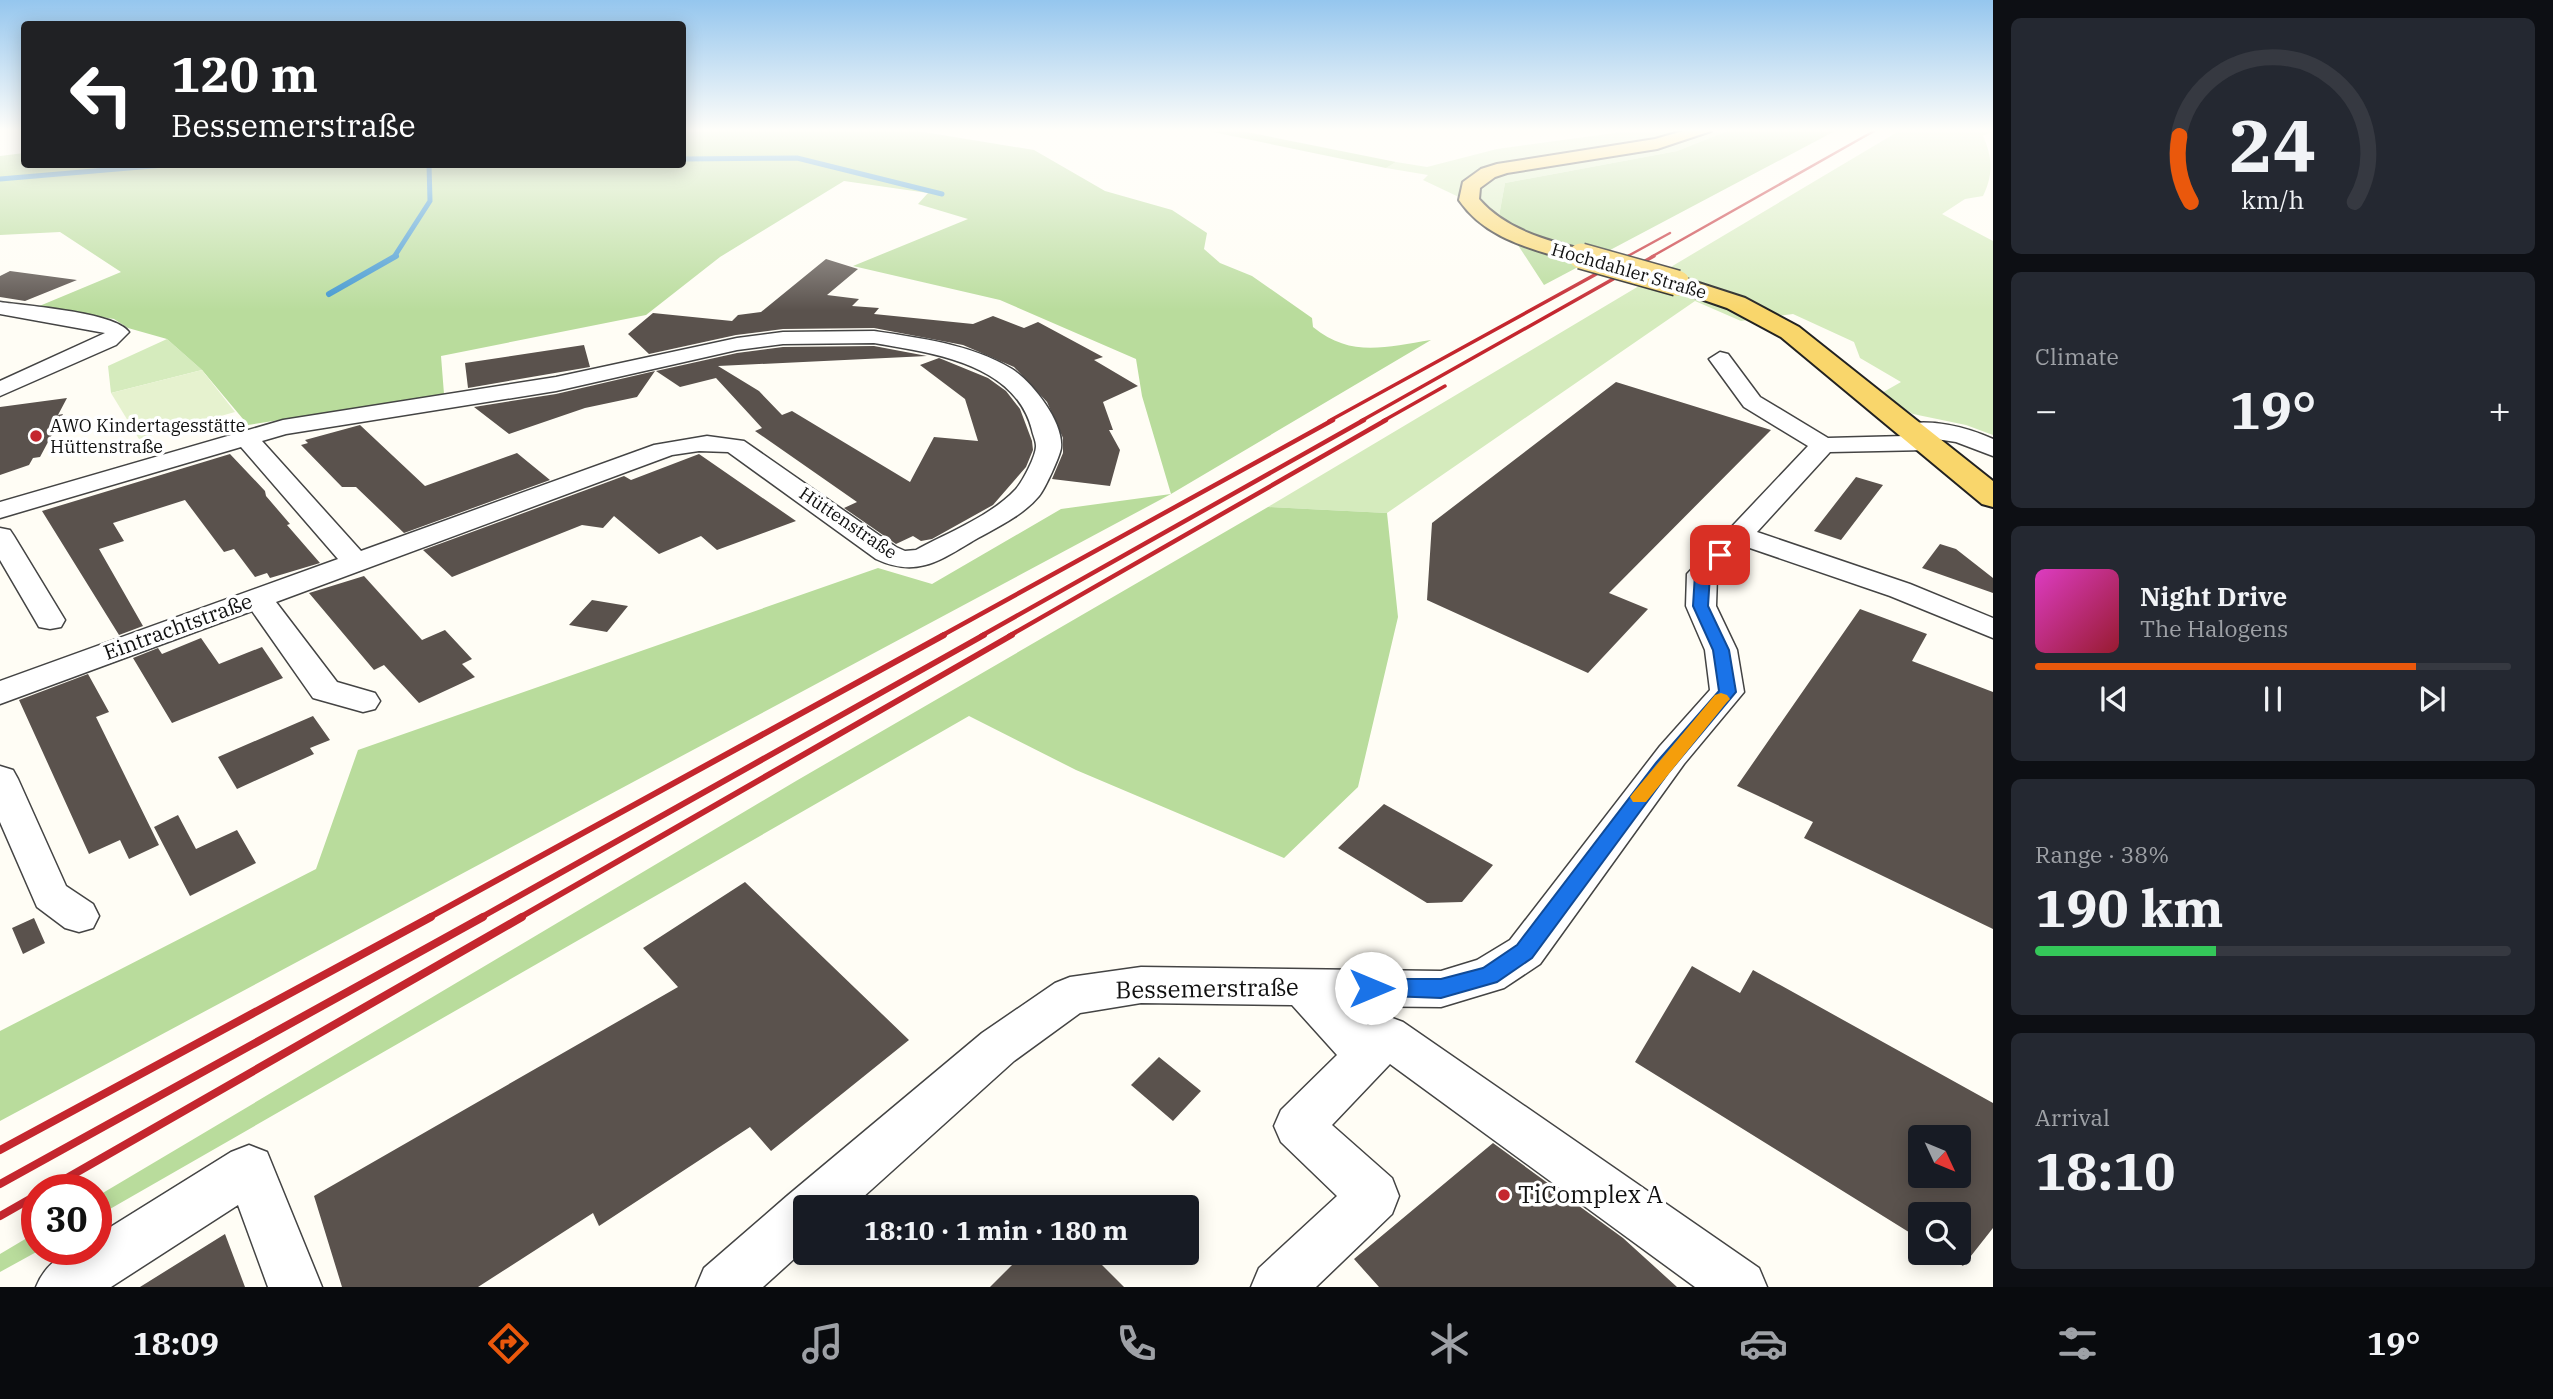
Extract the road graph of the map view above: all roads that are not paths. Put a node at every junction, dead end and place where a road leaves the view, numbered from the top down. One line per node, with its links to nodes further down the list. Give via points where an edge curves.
1 (1470, 191): 6 (main road, Hochdahler Straße, bridge, via 1469,200 1488,220 1527,240 1677,283 1770,319)
2 (0, 308): 4 (street, via 104,324 119,332 109,341)
3 (1720, 359): 7 (street, via 1752,402)
4 (0, 389)
5 (244, 436): 10 (street, Hüttenstraße); 13 (street); 13 (street, Hüttenstraße, via 556,384 737,344 834,336 929,346 1004,374 1025,392 1040,414 1049,447 1030,490 1010,509 923,558 901,560 886,553 734,446 714,442 663,450)
6 (1918, 436): 7 (street); 8 (street, via 1949,431); 9 (main road, Hochdahler Straße)
7 (1823, 445): 11 (street, Bessemerstraße)
8 (1993, 449)
9 (1993, 497)
10 (0, 510)
11 (1739, 535): 16 (street, via 1899,590); 21 (street, Bessemerstraße, via 1702,574 1701,606 1721,650 1727,692 1672,755 1525,952 1489,975 1441,989)
12 (0, 536): 15 (street)
13 (356, 562): 14 (street, Eintrachtstraße)
14 (257, 598): 17 (street, Eintrachtstraße); 18 (street, via 325,690)
15 (50, 620)
16 (1993, 629)
17 (0, 693)
18 (363, 702)
19 (0, 779): 20 (street, via 51,896)
20 (79, 916)
21 (1302, 987): 22 (street); 23 (street, Bessemerstraße, via 1141,985 1070,996 998,1046)
22 (1368, 1056): 28 (street, via 1298,1126 1374,1196); 29 (street, via 1387,1036)
23 (827, 1195)
24 (793, 1225): 27 (street)
25 (64, 1287): 26 (street, via 249,1169)
26 (295, 1287)
27 (723, 1287)
28 (1278, 1287)
29 (1740, 1287)

